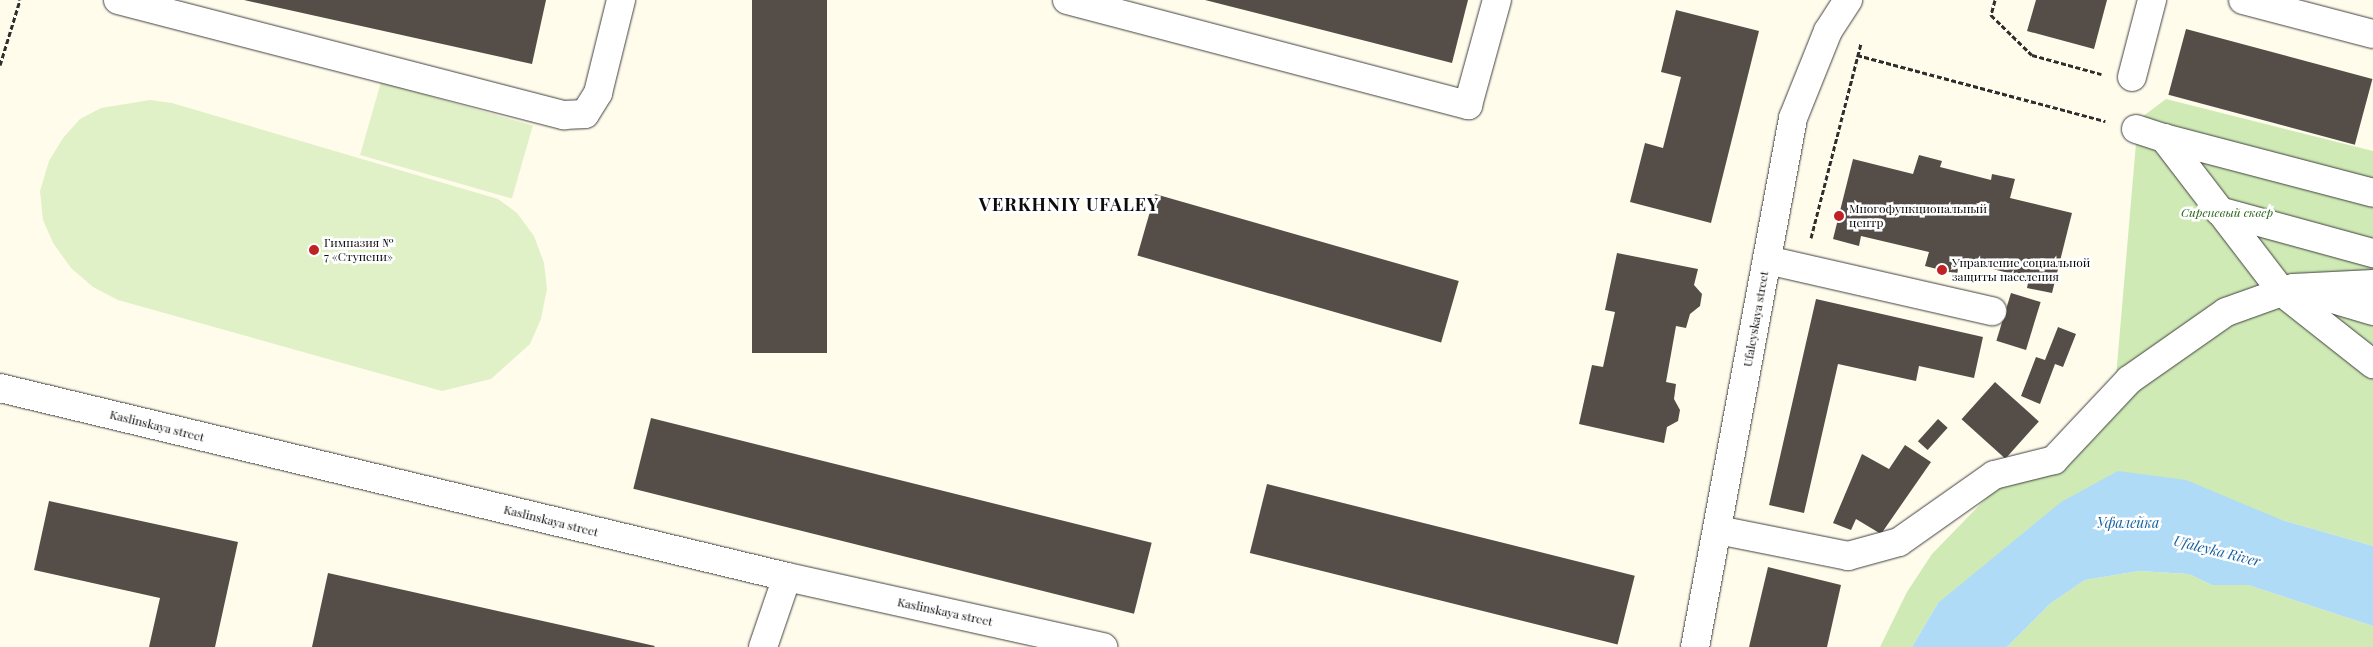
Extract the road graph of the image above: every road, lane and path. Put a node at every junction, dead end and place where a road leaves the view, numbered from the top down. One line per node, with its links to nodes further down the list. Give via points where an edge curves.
1 (20, 0): 13 (path)
2 (118, 0): 3 (street, via 564,115 585,114 598,93)
3 (621, 0)
4 (1067, 0): 5 (street, via 1468,105)
5 (1496, 0)
6 (1848, 0): 21 (street, Ufaleyskaya street, via 1828,31 1793,118)
7 (1995, 0): 14 (path, via 1991,15 2032,55)
8 (2152, 0): 15 (street)
9 (2243, 0): 10 (street)
10 (2373, 34)
11 (1863, 37): 12 (path)
12 (1857, 55): 16 (path); 22 (path)
13 (0, 65)
14 (2091, 72)
15 (2132, 78)
16 (2136, 129): 17 (street)
17 (2164, 138): 18 (street); 19 (street)
18 (2373, 193)
19 (2219, 211): 20 (street); 24 (street)
20 (2373, 252)
21 (1767, 260): 22 (street); 29 (street, Ufaleyskaya street)
22 (1804, 267): 26 (street)
23 (2373, 284): 24 (street)
24 (2283, 292): 25 (street); 27 (street); 29 (street, via 2226,312 2129,380 2054,460 1994,475 1899,542 1848,556)
25 (2373, 310)
26 (1992, 311)
27 (2373, 364)
28 (0, 388): 30 (street, Kaslinskaya street)
29 (1718, 530): 33 (street, Ufaleyskaya street)
30 (787, 577): 31 (street, Kaslinskaya street); 32 (street)
31 (1098, 646)
32 (763, 647)
33 (1695, 647)

